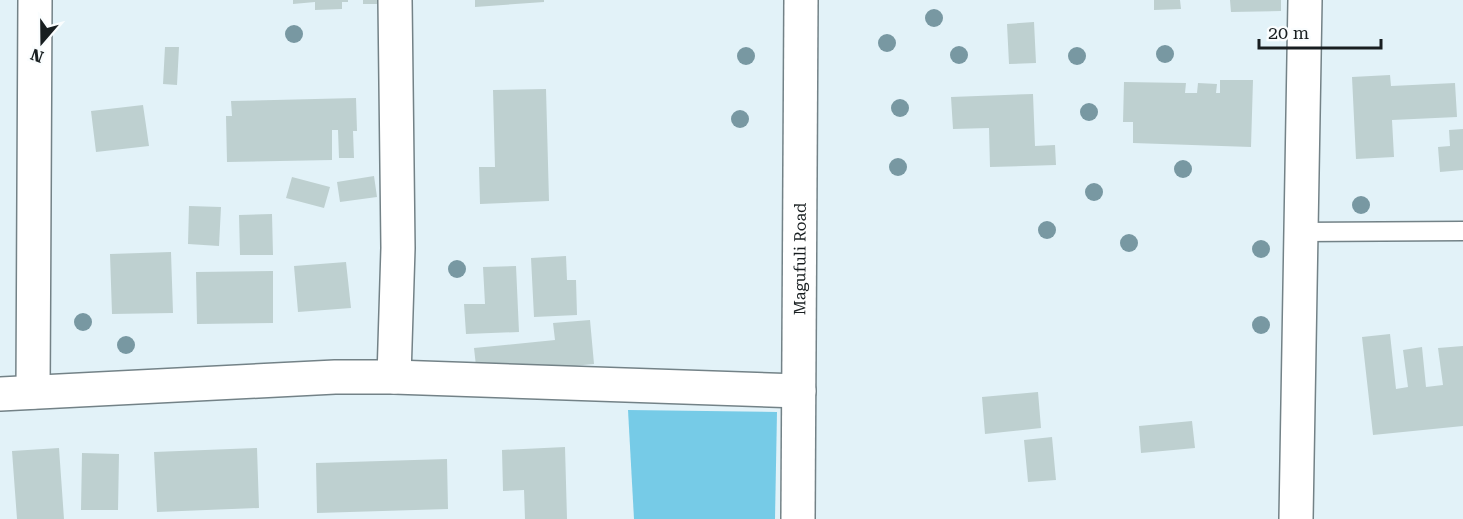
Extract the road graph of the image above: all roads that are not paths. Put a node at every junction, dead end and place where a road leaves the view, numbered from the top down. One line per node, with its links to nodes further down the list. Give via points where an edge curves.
1 (35, 0): 9 (street)
2 (395, 0): 7 (street, via 398,248)
3 (801, 0): 8 (street, Magufuli Road)
4 (1305, 0): 6 (street)
5 (1463, 231): 6 (lane)
6 (1301, 232): 12 (street)
7 (394, 376): 8 (street); 9 (street)
8 (799, 391): 11 (street, Magufuli Road)
9 (33, 392): 10 (street)
10 (0, 394)
11 (798, 519)
12 (1296, 519)

